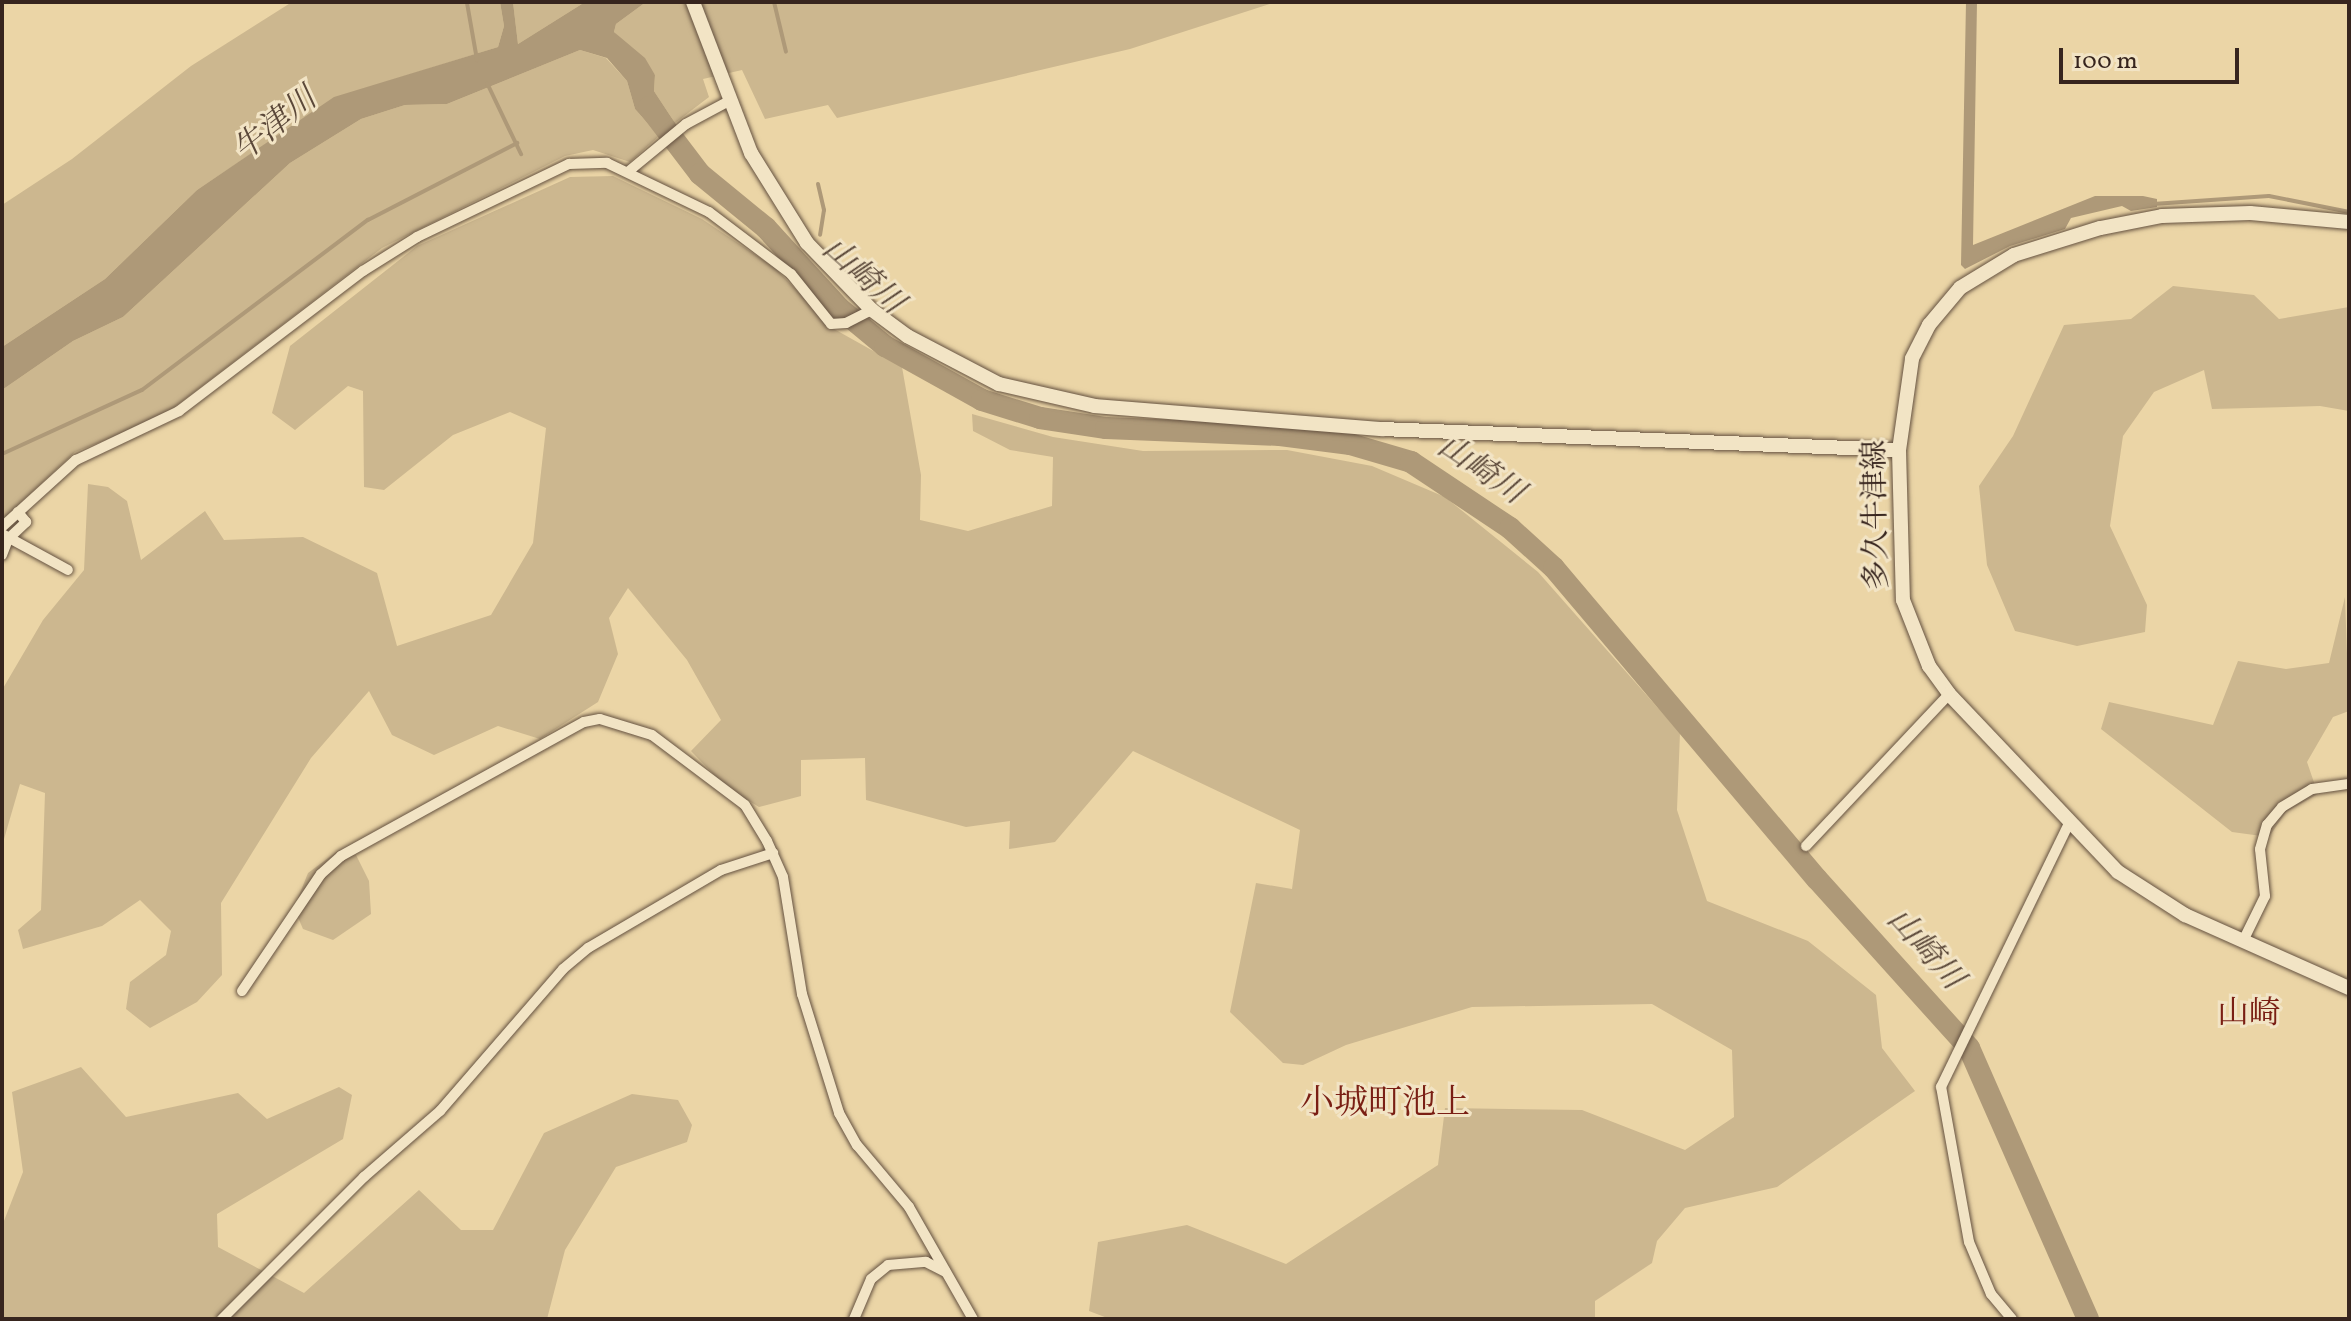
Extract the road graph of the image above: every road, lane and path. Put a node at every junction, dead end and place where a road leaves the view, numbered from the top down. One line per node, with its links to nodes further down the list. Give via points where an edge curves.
1 (693, 2): 2 (street)
2 (729, 101): 3 (street, via 686,124); 5 (street, via 780,206)
3 (629, 171): 5 (street, via 755,243 791,274 831,324); 7 (street, via 591,161 569,164 417,237 363,271 179,411 76,460)
4 (2349, 222): 6 (street, 多久牛津線, via 2250,213 2162,216 2100,228 2014,255 1960,288 1929,325 1912,359)
5 (867, 313): 6 (street, via 965,369 1040,396 1095,406 1538,438)
6 (1899, 450): 12 (street, 多久牛津線, via 1903,600 1924,655)
7 (18, 512): 8 (street); 9 (street, via 26,522)
8 (2, 527)
9 (5, 536): 10 (street); 11 (street)
10 (2, 555)
11 (68, 570)
12 (1949, 694): 14 (street, 多久牛津線); 15 (street)
13 (2349, 784): 17 (street, via 2312,789 2282,807 2267,825 2260,849 2265,896)
14 (2069, 823): 17 (street, 多久牛津線, via 2118,872 2156,899); 24 (street, via 1941,1087 1956,1191 1977,1265 1991,1294)
15 (1806, 846)
16 (773, 853): 19 (street, via 745,805 669,746 634,728 600,719 584,722 341,856 321,874); 20 (street, via 791,908 802,994 839,1113 857,1145 909,1207); 21 (street, via 721,870 580,955 440,1111 364,1177)
17 (2243, 941): 18 (street, 多久牛津線)
18 (2349, 988)
19 (242, 991)
20 (946, 1272): 22 (street, via 926,1262 888,1265 871,1279); 23 (street)
21 (222, 1319)
22 (854, 1319)
23 (973, 1319)
24 (2012, 1319)

